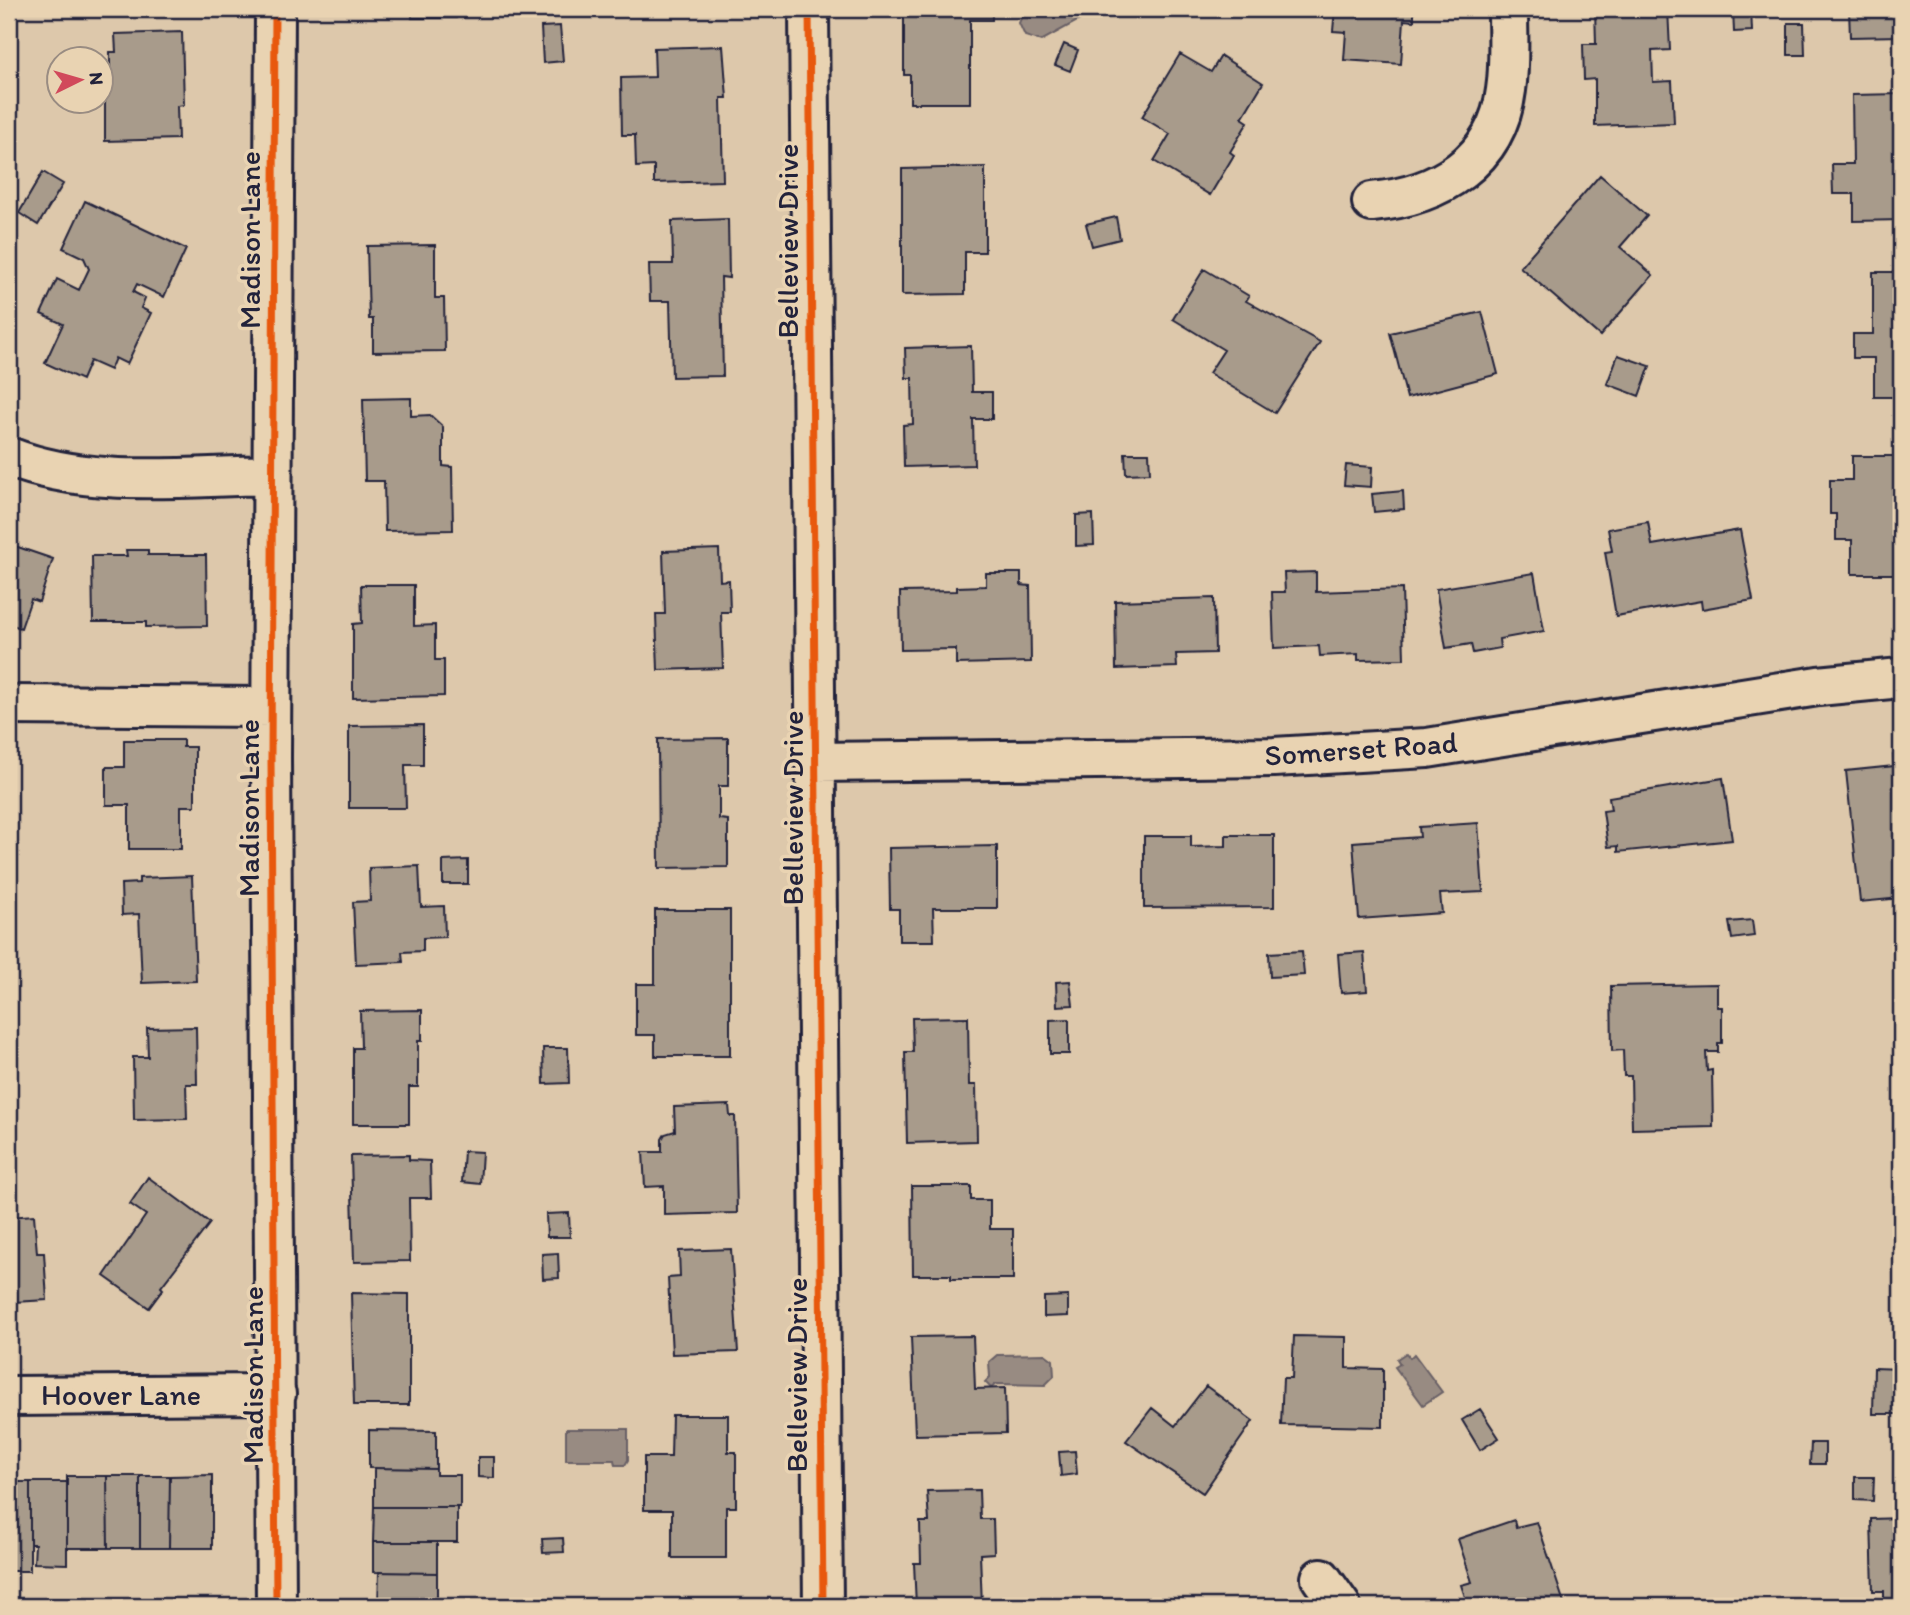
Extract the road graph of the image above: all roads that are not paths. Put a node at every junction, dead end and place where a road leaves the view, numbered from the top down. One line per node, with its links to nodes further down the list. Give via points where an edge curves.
1 (275, 9): 6 (street, Madison Lane)
2 (809, 9): 10 (street, Belleview Drive)
3 (1508, 9): 4 (street, via 1506,93 1493,132 1468,165 1438,187 1404,199)
4 (1372, 202)
5 (9, 457): 6 (street, via 88,477)
6 (272, 475): 9 (street, Madison Lane)
7 (1901, 678): 10 (street, Somerset Road, via 1818,686 1427,748 1274,757)
8 (9, 705): 9 (street)
9 (271, 707): 11 (street, Madison Lane)
10 (815, 762): 14 (street, Belleview Drive)
11 (276, 1394): 12 (street, Hoover Lane); 13 (street, Madison Lane)
12 (9, 1396)
13 (276, 1606)
14 (823, 1606)

